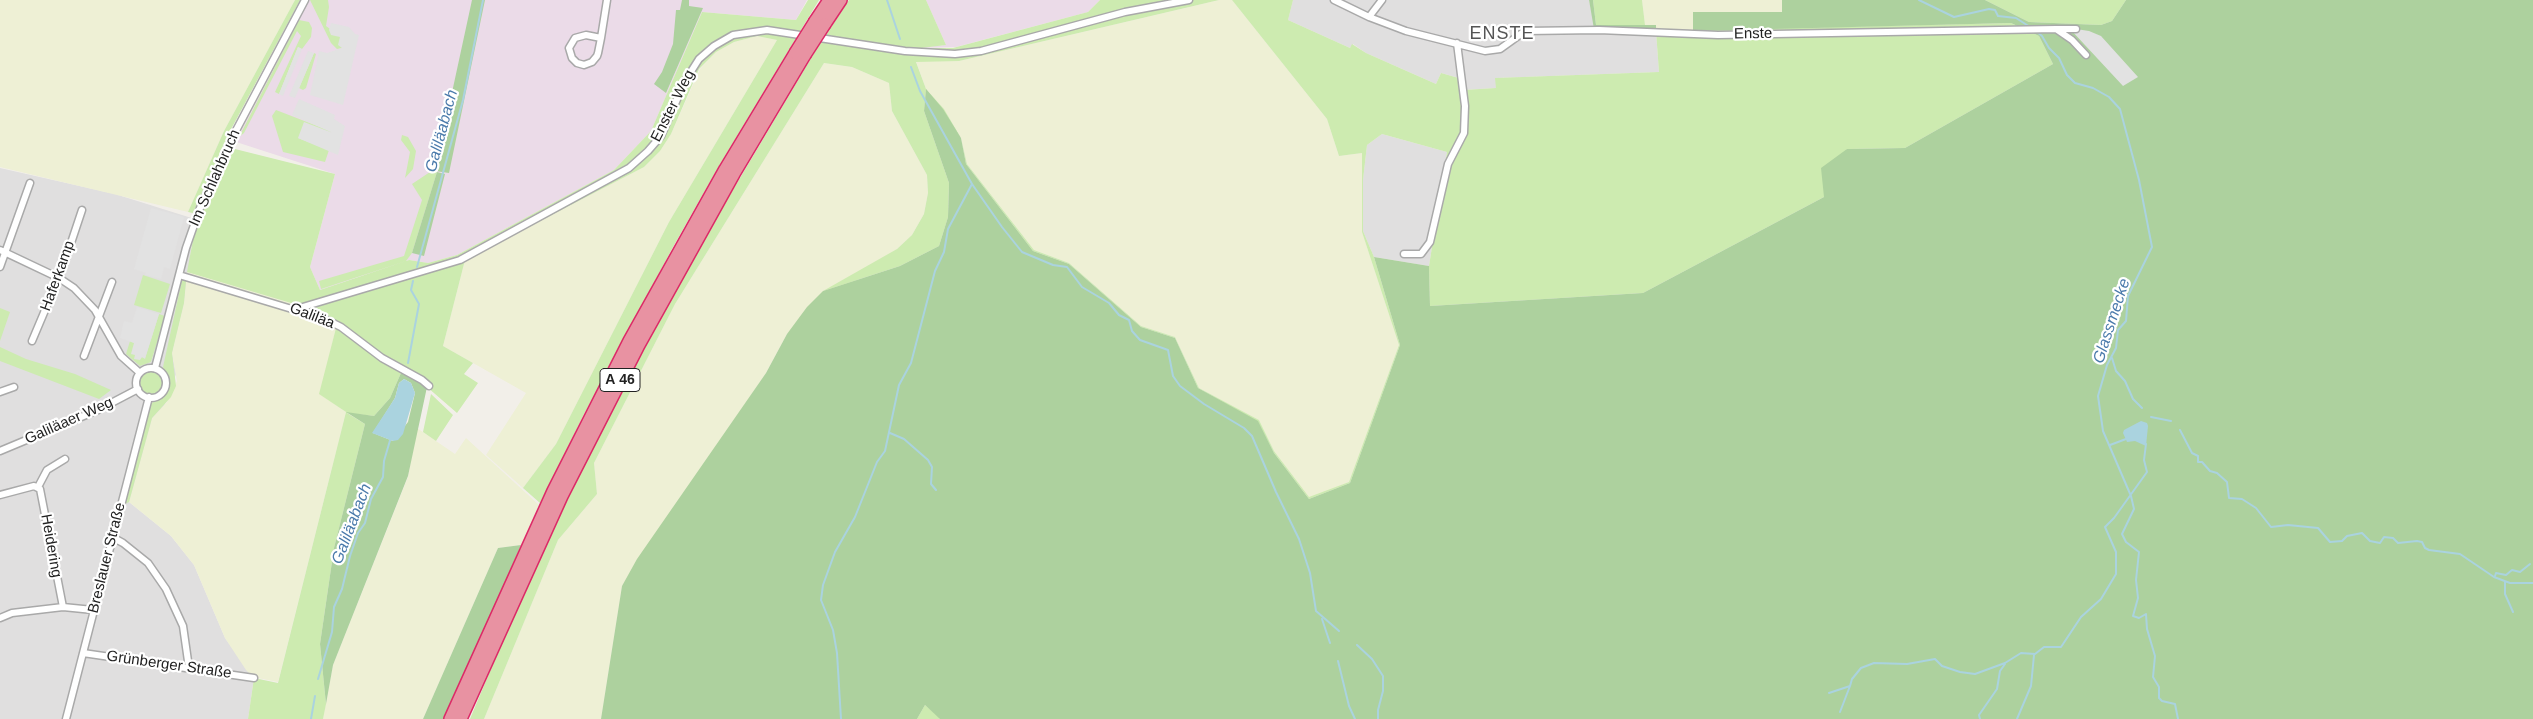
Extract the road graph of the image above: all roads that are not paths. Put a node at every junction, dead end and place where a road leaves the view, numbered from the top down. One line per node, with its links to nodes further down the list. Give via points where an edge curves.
1 (305, 0): 22 (street, Im Schlahbruch, via 218,167 193,227)
2 (607, 0): 13 (street)
3 (825, 0): 10 (highway)
4 (829, 0): 10 (highway, A 46)
5 (841, 0): 10 (highway, A 46)
6 (1189, 0): 25 (street, Enster Weg, via 1125,12 980,51 955,54 906,51 767,30 733,35 699,59 685,81 661,136 629,168 460,260)
7 (1334, 0): 9 (street, Enste)
8 (1382, 0): 9 (street)
9 (1369, 17): 14 (street, Enste, via 1406,31)
10 (820, 23): 15 (highway, A 46, bridge)
11 (2056, 29): 12 (street, Enste); 14 (street, Enste, via 1718,35 1599,30 1525,31 1493,51); 16 (street)
12 (2076, 29)
13 (601, 38): 13 (street, via 575,38 569,48 572,58 580,64 592,62 597,56)
14 (1457, 43): 20 (street, via 1465,106 1464,132 1448,164 1430,242 1421,254)
15 (800, 54): 48 (highway, A 46, via 725,169 629,341 553,491); 49 (highway, A 46, via 634,353 562,496)
16 (2086, 55)
17 (30, 183): 19 (street)
18 (82, 210): 23 (street, Haferkamp)
19 (3, 251): 21 (street); 23 (street)
20 (1404, 254)
21 (0, 267)
22 (179, 275): 25 (street, Galiläa); 29 (street, Im Schlahbruch)
23 (59, 278): 26 (street, via 80,294); 27 (street, Haferkamp)
24 (112, 282): 26 (street)
25 (296, 309): 31 (street, Galiläa, via 340,326 382,358)
26 (100, 317): 28 (street); 30 (street, via 119,353)
27 (32, 341)
28 (84, 356)
29 (155, 368): 30 (street, via 147,368); 35 (street, via 164,374 166,384 162,394)
30 (140, 373): 33 (street, via 136,381)
31 (429, 386)
32 (14, 387): 34 (street)
33 (138, 389): 35 (street); 36 (street, Galiläaer Weg, via 98,410)
34 (0, 392)
35 (149, 398): 40 (street, Breslauer Straße)
36 (0, 451)
37 (65, 459): 38 (street, via 47,470)
38 (38, 487): 39 (street); 41 (street, Heidering)
39 (0, 496)
40 (112, 537): 42 (street, Breslauer Straße); 45 (street, via 148,563 166,589 184,626)
41 (62, 607): 42 (street); 43 (street, via 12,613)
42 (93, 610): 44 (street, Breslauer Straße)
43 (0, 618)
44 (83, 653): 45 (street, Grünberger Straße); 47 (street, Breslauer Straße)
45 (189, 668): 46 (street, Grünberger Straße)
46 (254, 678)
47 (66, 719)
48 (450, 719)
49 (461, 719)

